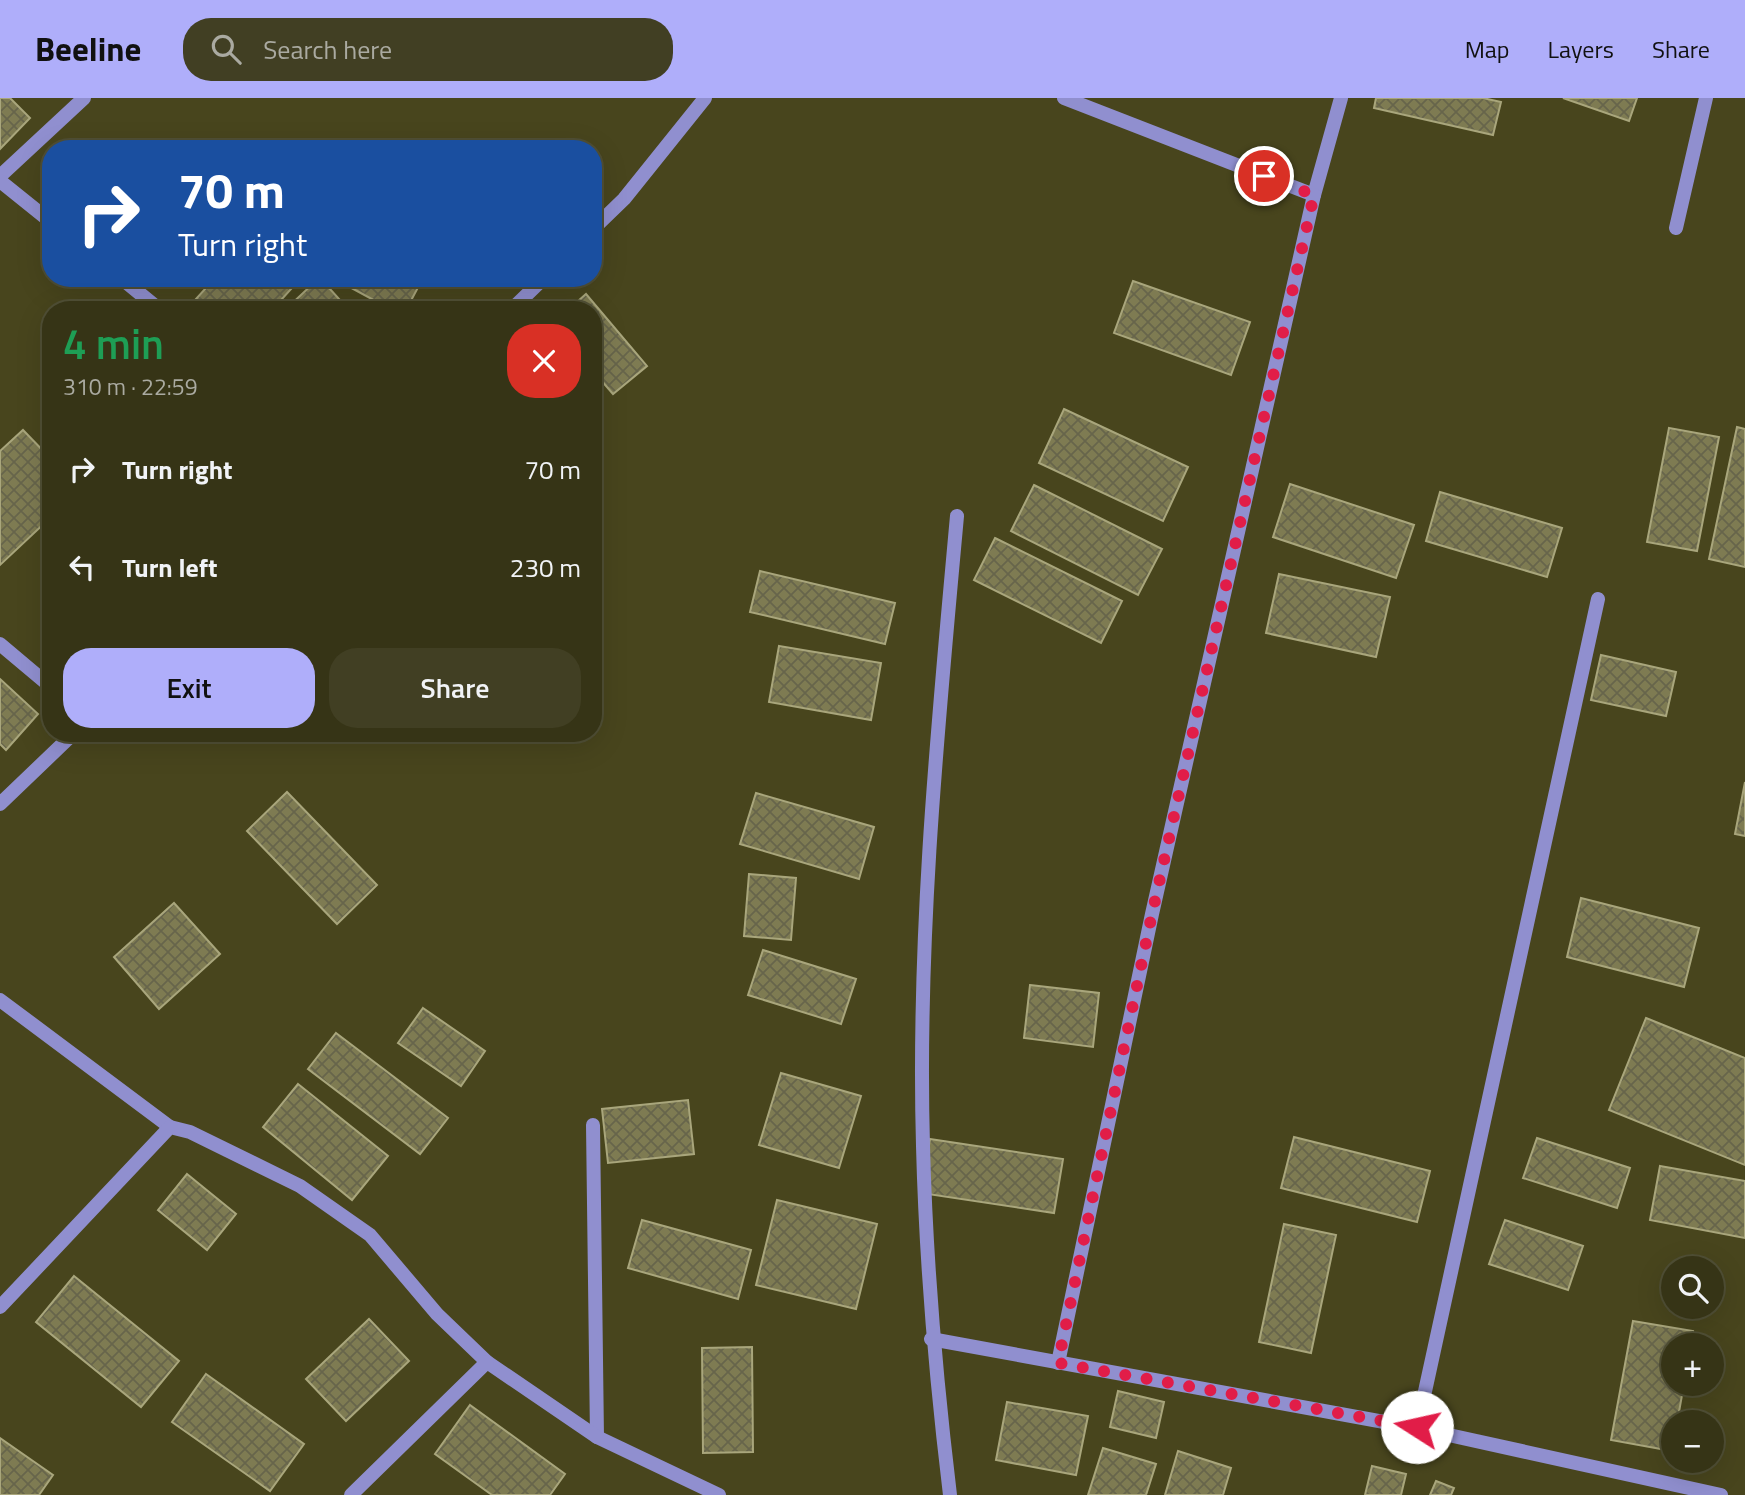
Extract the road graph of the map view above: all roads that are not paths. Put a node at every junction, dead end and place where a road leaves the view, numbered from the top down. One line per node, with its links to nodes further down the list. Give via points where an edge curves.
1 (84, 98): 6 (street)
2 (705, 98): 9 (street)
3 (1064, 98): 7 (street)
4 (1341, 98): 7 (street)
5 (1706, 98): 10 (street)
6 (0, 179): 8 (street)
7 (1314, 195): 27 (street, via 1155,901)
8 (42, 214)
9 (602, 220)
10 (1676, 228)
11 (132, 287): 13 (street)
12 (535, 287): 14 (street)
13 (149, 301)
14 (521, 301)
15 (957, 516): 25 (street, via 935,756 926,939 923,1144)
16 (1598, 599): 28 (street)
17 (0, 644): 18 (street)
18 (42, 679)
19 (65, 742): 20 (street)
20 (0, 804)
21 (0, 1000): 23 (street)
22 (593, 1125): 29 (street)
23 (170, 1128): 24 (street); 26 (street, via 228,1149 300,1186 370,1236 437,1314)
24 (0, 1307)
25 (931, 1339): 27 (street); 32 (street)
26 (487, 1362): 29 (street); 30 (street)
27 (1058, 1363): 28 (street)
28 (1417, 1427): 33 (street)
29 (597, 1437): 31 (street)
30 (351, 1495)
31 (719, 1495)
32 (950, 1495)
33 (1721, 1495)

